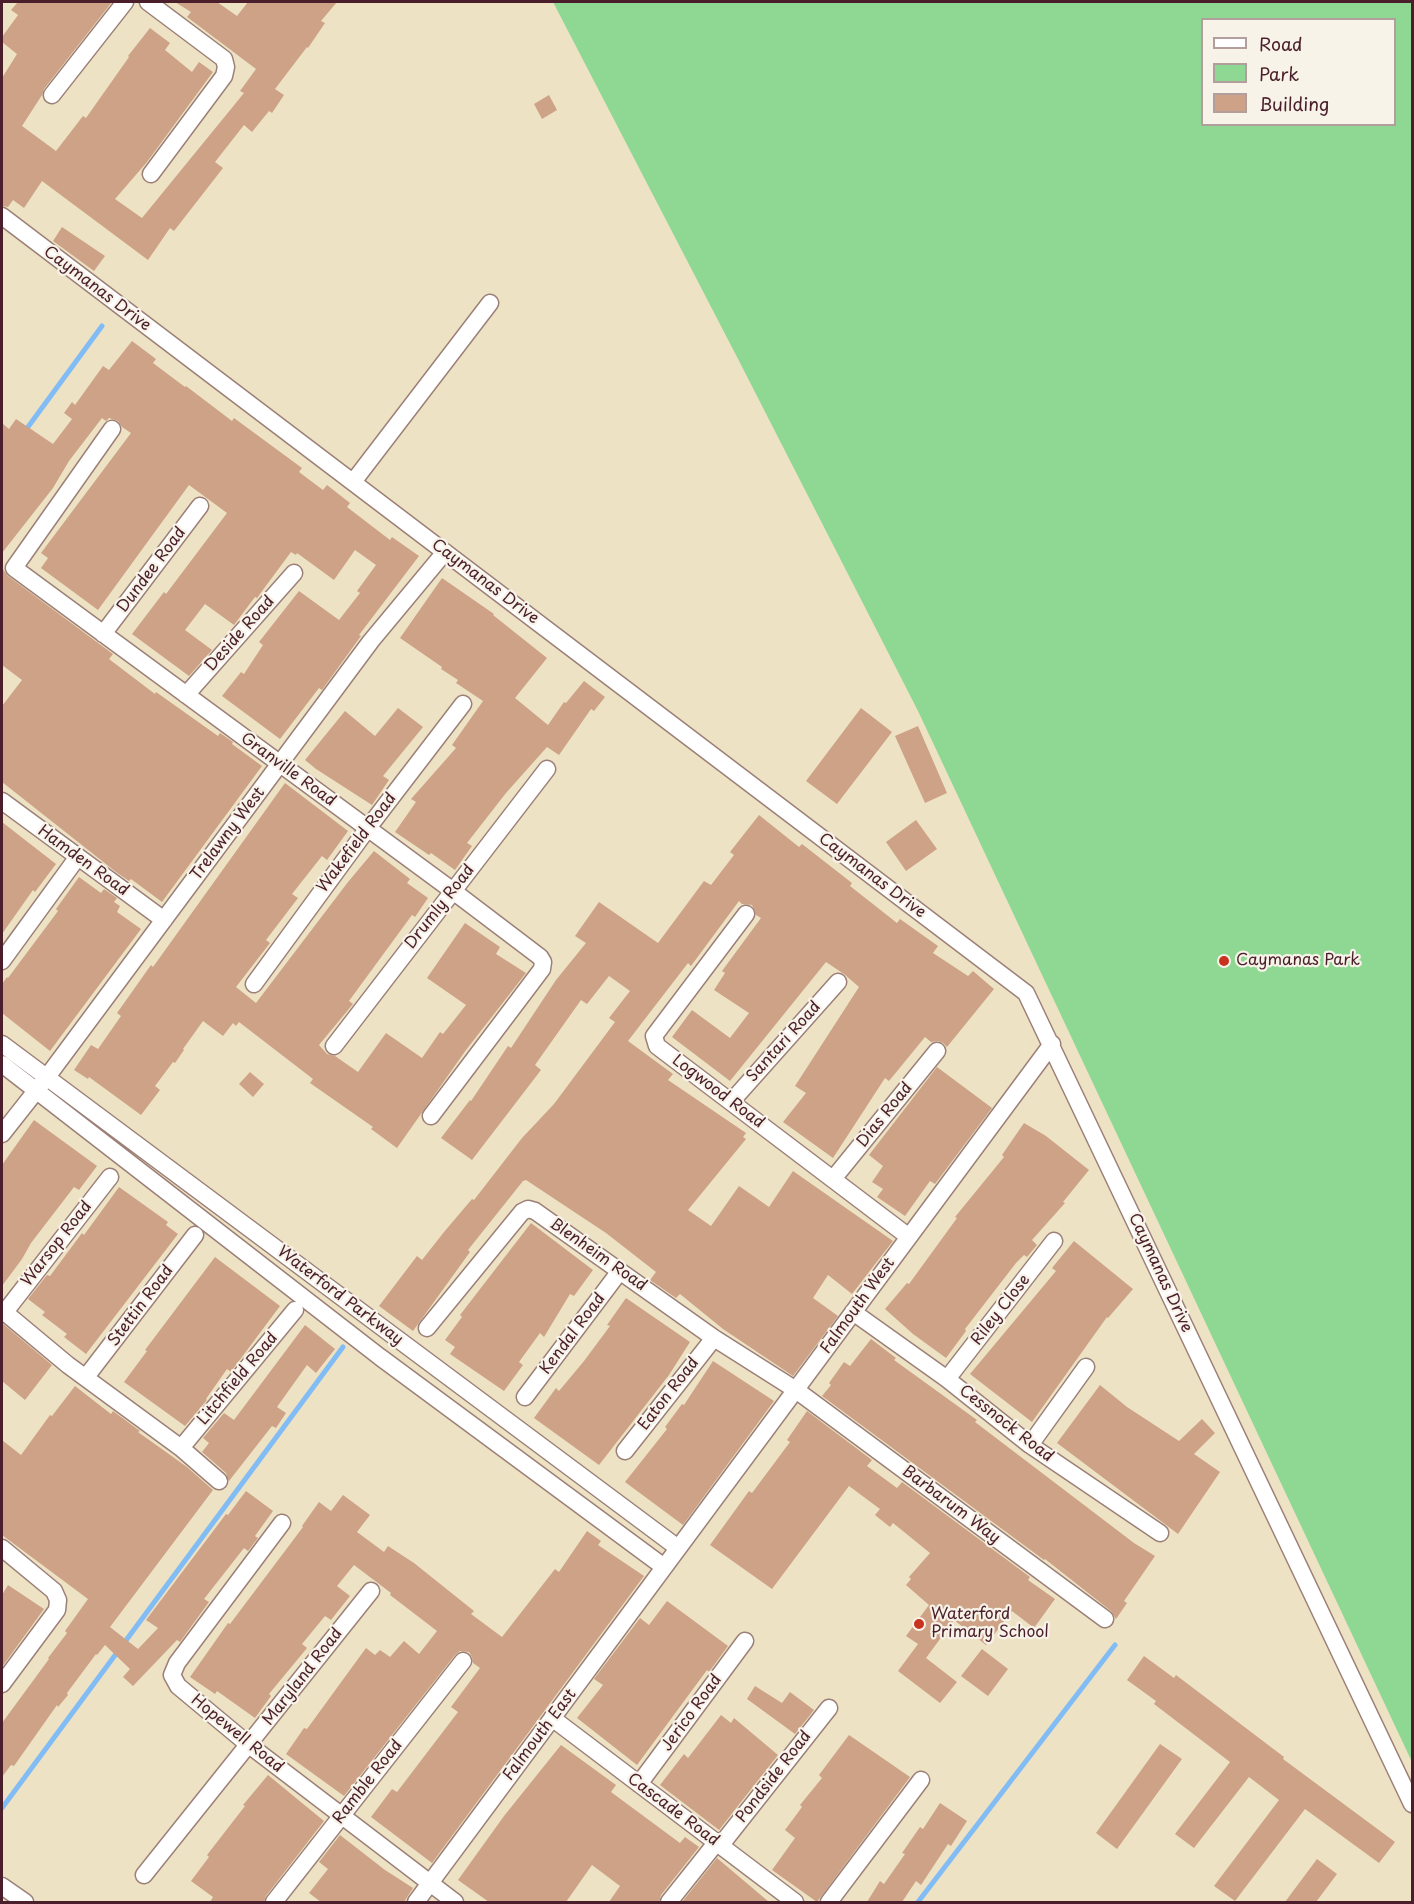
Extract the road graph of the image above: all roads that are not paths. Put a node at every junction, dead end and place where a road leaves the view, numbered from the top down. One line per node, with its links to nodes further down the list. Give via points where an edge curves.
1 (125, 2): 3 (street)
2 (148, 2): 4 (street, via 224,59 226,67 224,76)
3 (52, 95)
4 (151, 174)
5 (2, 216): 8 (street, Caymanas Drive)
6 (490, 303): 8 (street)
7 (112, 429): 12 (street, Granville Road, via 14,568)
8 (353, 482): 10 (street, Caymanas Drive)
9 (200, 506): 12 (street, Dundee Road)
10 (445, 552): 15 (street, Trelawny West, via 371,641); 27 (street, Caymanas Drive, via 1026,993)
11 (294, 573): 13 (street, Deside Road)
12 (103, 634): 13 (street, Granville Road)
13 (186, 695): 15 (street, Granville Road)
14 (463, 704): 18 (street, Wakefield Road)
15 (281, 764): 18 (street, Granville Road); 22 (street, Trelawny West)
16 (547, 769): 20 (street, Drumly Road)
17 (2, 802): 19 (street, Hamden Road)
18 (368, 828): 20 (street, Granville Road); 25 (street, Wakefield Road)
19 (77, 858): 22 (street, Hamden Road); 23 (street)
20 (453, 891): 28 (street, Drumly Road); 33 (street, Granville Road, via 543,962 542,969)
21 (746, 914): 32 (street, Logwood Road, via 654,1036 657,1046)
22 (164, 920): 31 (street, Trelawny West)
23 (2, 961)
24 (837, 982): 32 (street, Santari Road)
25 (254, 984)
26 (2, 1044): 31 (street, Waterford Parkway)
27 (1052, 1044): 38 (street, Falmouth West); 70 (street, Caymanas Drive)
28 (334, 1046)
29 (937, 1051): 36 (street, Dias Road)
30 (2, 1064): 31 (street, Waterford Parkway)
31 (42, 1084): 34 (street, Trelawny West); 58 (street, Waterford Parkway); 59 (street, Waterford Parkway, via 380,1358)
32 (731, 1102): 36 (street, Logwood Road)
33 (431, 1116)
34 (2, 1134)
35 (110, 1177): 42 (street, Warsop Road)
36 (833, 1179): 38 (street, Logwood Road)
37 (195, 1235): 47 (street, Stettin Road)
38 (909, 1237): 43 (street, Falmouth West)
39 (1054, 1241): 48 (street, Riley Close)
40 (620, 1271): 44 (street, Blenheim Road, via 528,1209); 45 (street, Blenheim Road); 50 (street, Kendal Road)
41 (295, 1310): 52 (street, Litchfield Road)
42 (3, 1311): 47 (street)
43 (853, 1312): 48 (street, Cessnock Road); 49 (street, Falmouth West)
44 (427, 1328)
45 (714, 1338): 49 (street, Blenheim Road); 53 (street, Eaton Road)
46 (1086, 1367): 51 (street)
47 (87, 1377): 52 (street)
48 (947, 1379): 51 (street, Cessnock Road)
49 (796, 1390): 58 (street, Falmouth West); 61 (street, Barbarum Way)
50 (525, 1396)
51 (1030, 1445): 56 (street, Cessnock Road)
52 (181, 1448): 54 (street)
53 (625, 1451)
54 (219, 1481)
55 (282, 1523): 67 (street, Hopewell Road, via 172,1675 178,1686)
56 (1160, 1533)
57 (2, 1548): 64 (street, via 54,1591 58,1600 57,1610)
58 (678, 1548): 59 (street, Falmouth West)
59 (664, 1567): 66 (street, Falmouth East)
60 (371, 1591): 67 (street, Maryland Road)
61 (1105, 1619)
62 (745, 1641): 69 (street, Jerico Road)
63 (463, 1661): 71 (street, Ramble Road)
64 (2, 1684)
65 (829, 1708): 72 (street, Pondside Road)
66 (552, 1718): 69 (street, Cascade Road); 74 (street, Falmouth East)
67 (249, 1745): 71 (street, Hopewell Road); 73 (street, Maryland Road)
68 (921, 1780): 82 (street)
69 (639, 1784): 72 (street, Cascade Road)
70 (1413, 1804)
71 (342, 1815): 74 (street, Hopewell Road); 77 (street, Ramble Road)
72 (718, 1844): 80 (street, Pondside Road); 81 (street, Cascade Road)
73 (144, 1875)
74 (430, 1884): 78 (street, Falmouth East); 79 (street, Hopewell Road)
75 (2, 1886): 76 (street)
76 (25, 1902)
77 (274, 1902)
78 (416, 1902)
79 (455, 1902)
80 (669, 1902)
81 (795, 1902)
82 (830, 1902)

